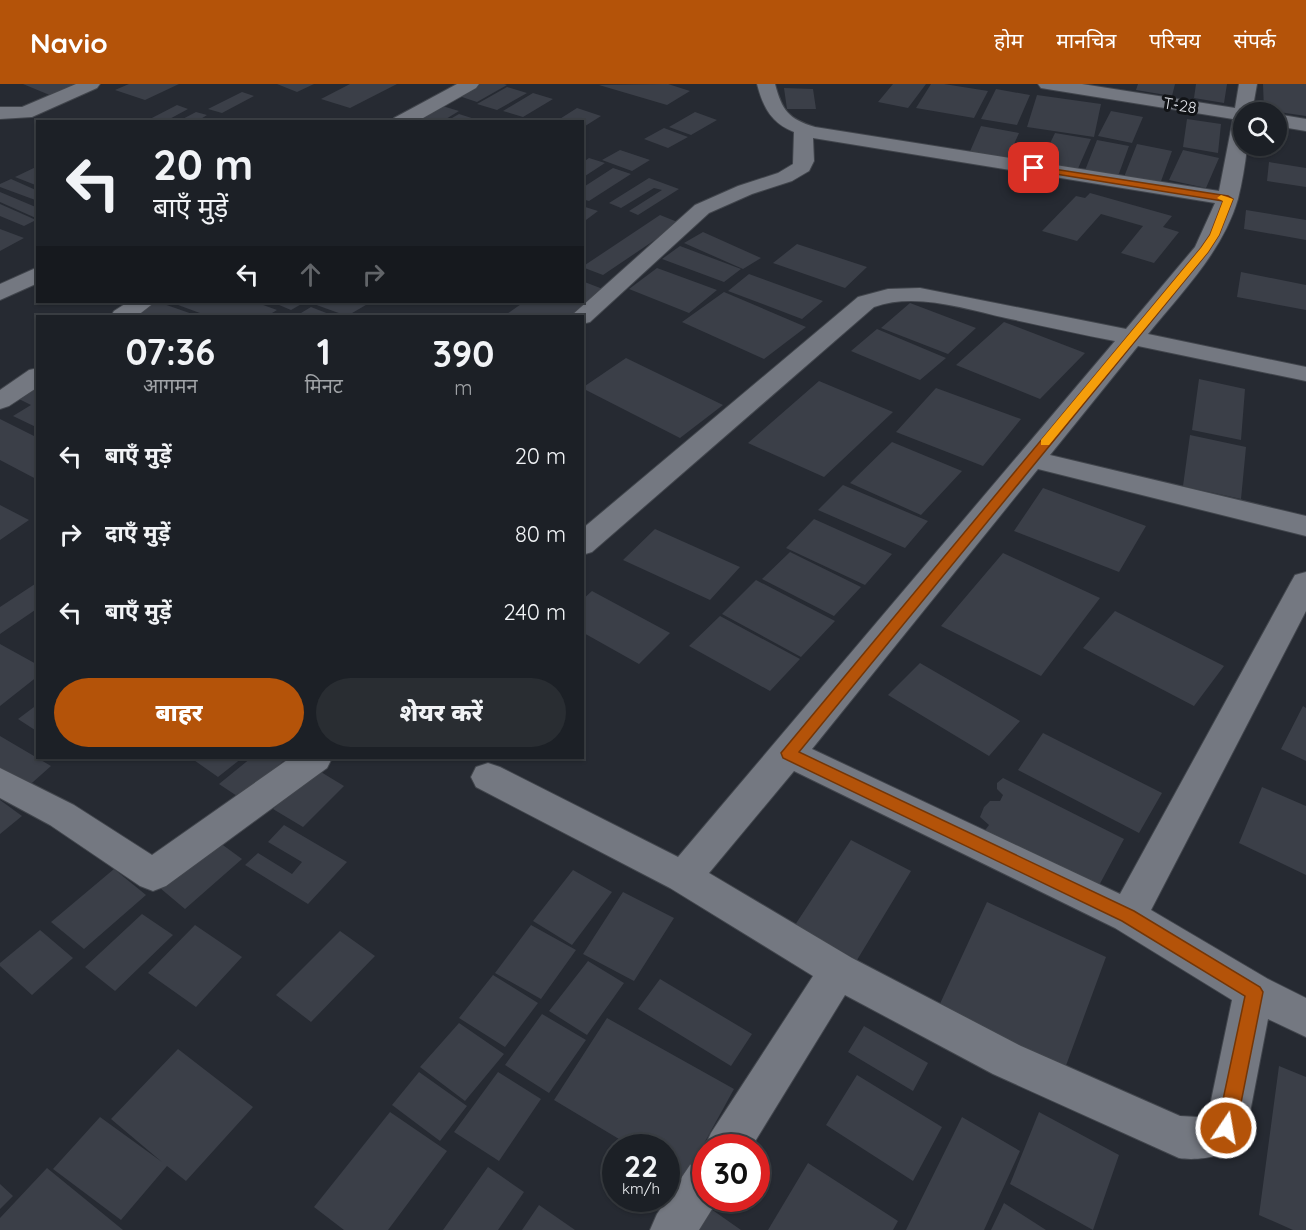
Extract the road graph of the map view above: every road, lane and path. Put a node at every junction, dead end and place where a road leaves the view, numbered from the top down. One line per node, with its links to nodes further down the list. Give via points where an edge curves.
1 (91, 84): 7 (street, via 17,115)
2 (470, 84): 9 (street)
3 (766, 84): 12 (street, via 777,116)
4 (1047, 84): 8 (street, T-28)
5 (1248, 84): 6 (street)
6 (1245, 102)
7 (0, 113)
8 (1233, 113)
9 (405, 120)
10 (1287, 122): 11 (street)
11 (1306, 125)
12 (803, 130): 14 (street); 19 (street, via 802,167 702,209)
13 (1236, 156): 14 (street)
14 (1228, 199): 20 (street, via 1204,250)
15 (36, 275): 16 (street)
16 (0, 293)
17 (142, 303): 18 (street)
18 (124, 315)
19 (584, 315)
20 (1131, 338): 21 (street); 24 (street); 26 (street, via 953,300 898,293 878,297 866,302)
21 (1306, 374)
22 (36, 376): 23 (street)
23 (0, 401)
24 (1031, 459): 25 (street); 28 (street)
25 (1306, 526)
26 (584, 543)
27 (1306, 582): 33 (street)
28 (789, 753): 32 (street); 33 (street)
29 (314, 759): 31 (street, via 153,875 62,815)
30 (488, 777): 32 (street)
31 (0, 782)
32 (683, 877): 34 (street)
33 (1128, 916): 35 (street)
34 (838, 971): 35 (street, via 1007,1060 1179,1137 1196,1141 1226,1128); 37 (street)
35 (1254, 992): 36 (street)
36 (1306, 1018)
37 (735, 1134)
38 (692, 1200): 39 (street)
39 (673, 1230)

